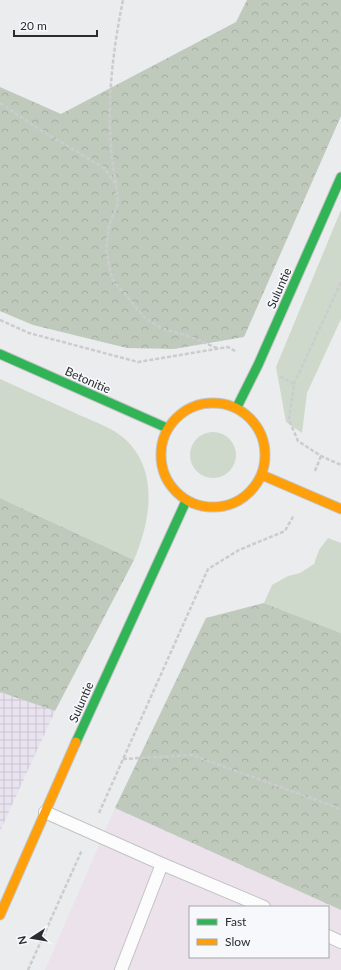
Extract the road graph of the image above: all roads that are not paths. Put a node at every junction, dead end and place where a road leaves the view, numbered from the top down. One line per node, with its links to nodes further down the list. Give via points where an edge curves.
1 (341, 177): 3 (street, Suluntie)
2 (0, 354): 4 (street, Betonitie)
3 (237, 407): 4 (street, via 211,401 185,409); 5 (street, via 257,425 266,449)
4 (166, 428): 6 (street, via 159,455 166,481)
5 (262, 475): 6 (street, via 244,498 215,508); 7 (street)
6 (186, 500): 8 (street, Suluntie)
7 (341, 509)
8 (45, 812): 9 (lane); 11 (street, Suluntie)
9 (162, 864): 10 (lane); 14 (lane)
10 (262, 906)
11 (0, 915)
12 (329, 936): 13 (lane)
13 (341, 942)
14 (121, 970)

